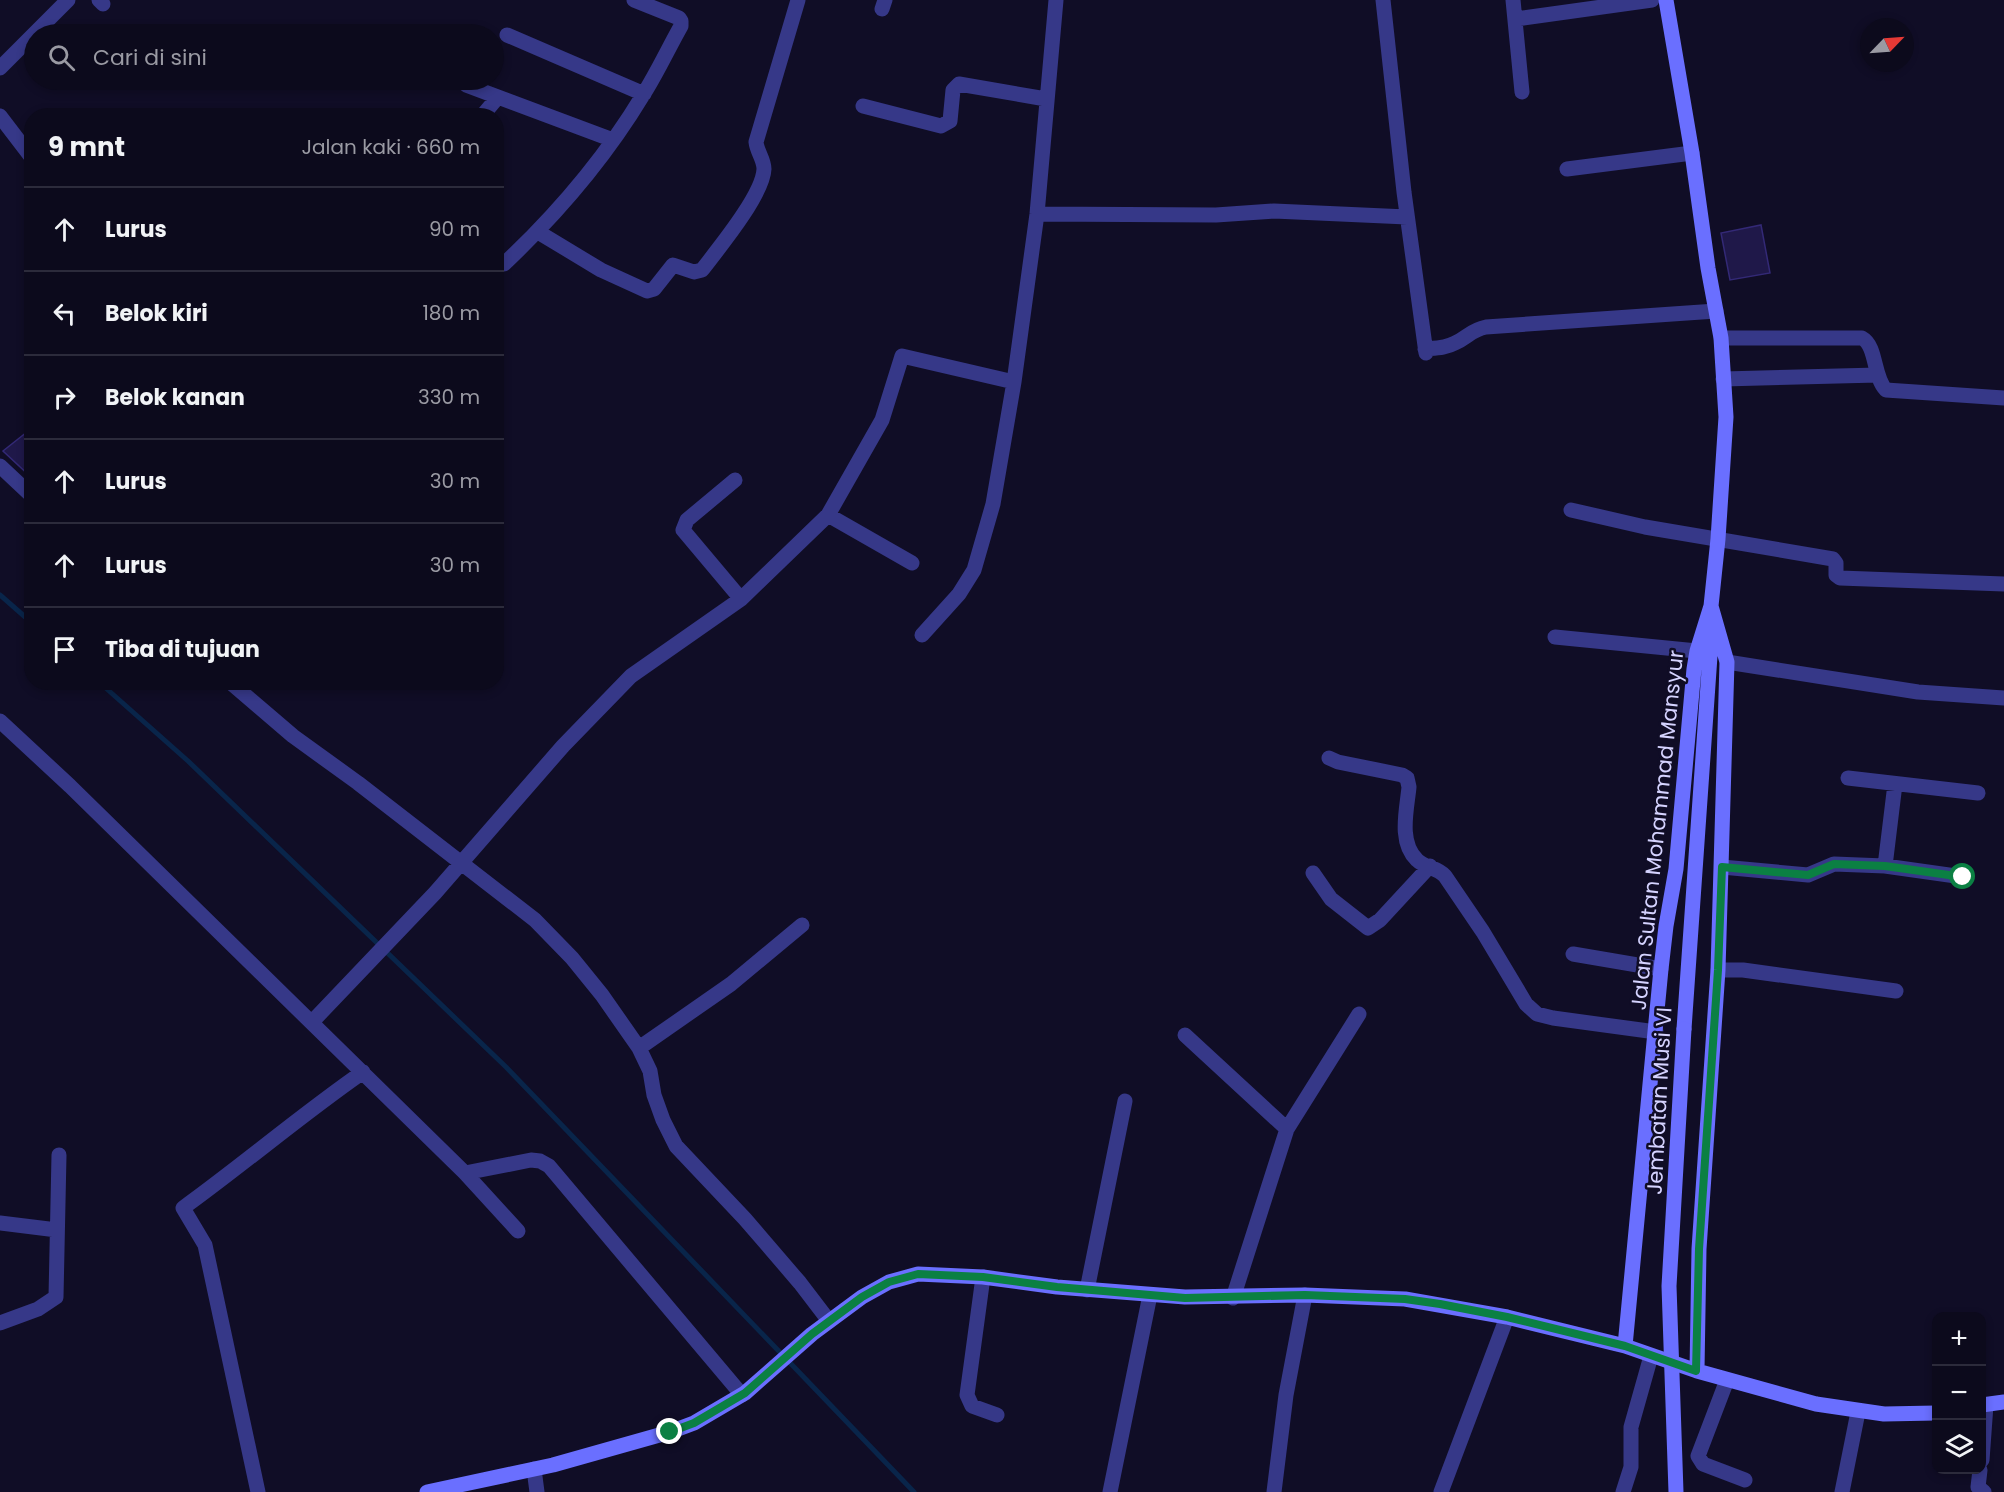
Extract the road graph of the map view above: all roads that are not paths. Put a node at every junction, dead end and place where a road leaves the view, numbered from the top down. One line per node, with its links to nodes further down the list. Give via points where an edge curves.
1 (68, 0): 10 (street)
2 (634, 0): 16 (street, via 681,21)
3 (798, 0): 28 (street, via 756,142 764,165 763,175 751,202 702,270 694,272 673,265 654,289 646,291 601,270)
4 (1056, 0): 18 (street)
5 (1383, 0): 27 (street)
6 (1514, 0): 9 (street)
7 (1652, 0): 9 (street)
8 (1666, 0): 24 (street, Jalan Sultan Mohammad Mansyur)
9 (1516, 19): 15 (street)
10 (44, 24)
11 (507, 36): 16 (street)
12 (24, 44): 13 (street)
13 (0, 68)
14 (479, 90): 17 (street)
15 (1522, 92)
16 (644, 94): 22 (street)
17 (498, 97): 20 (street); 22 (street)
18 (1046, 99): 19 (street, via 959,84 953,90 950,121 941,126); 26 (street)
19 (863, 106)
20 (489, 108)
21 (0, 116): 23 (street)
22 (614, 140): 28 (street)
23 (24, 148)
24 (1692, 153): 25 (street); 30 (street, Jalan Sultan Mohammad Mansyur)
25 (1567, 170)
26 (1037, 214): 27 (street, via 1274,212); 34 (street)
27 (1407, 217): 30 (street, via 1426,351 1456,343 1475,329 1486,327)
28 (538, 232): 29 (street)
29 (504, 264)
30 (1716, 311): 31 (street, Jalan Sultan Mohammad Mansyur)
31 (1721, 338): 32 (street, via 1862,338 1868,342); 33 (street, Jalan Sultan Mohammad Mansyur)
32 (1878, 375): 33 (street); 35 (street, via 1890,391)
33 (1723, 379): 41 (street, Jalan Sultan Mohammad Mansyur, via 1726,417)
34 (1014, 382): 40 (street, via 902,356 882,420); 46 (street, via 993,504 974,570 959,594)
35 (2004, 398)
36 (0, 466): 38 (street)
37 (735, 480): 44 (street, via 687,520 683,530)
38 (24, 488)
39 (1570, 510): 41 (street)
40 (828, 515): 42 (street); 44 (street)
41 (1719, 539): 43 (street, via 1833,559 1840,578); 45 (street, Jalan Sultan Mohammad Mansyur)
42 (912, 562)
43 (2004, 584)
44 (741, 599): 57 (street, via 631,676 562,746)
45 (1711, 606): 48 (street, Jalan Sultan Mohammad Mansyur); 49 (street); 109 (street, Jembatan Musi VI, bridge, via 1669,1286)
46 (922, 635)
47 (1555, 637): 48 (street)
48 (1696, 651): 65 (street, Jalan Sultan Mohammad Mansyur, via 1677,869)
49 (1727, 662): 51 (street, via 1918,692); 60 (street)
50 (239, 690): 57 (street, via 293,736)
51 (2004, 698)
52 (0, 721): 69 (street)
53 (1329, 758): 58 (street, via 1407,778 1406,837 1414,857)
54 (1848, 778): 55 (street)
55 (1895, 783): 56 (street); 59 (street)
56 (1978, 794)
57 (461, 864): 69 (street); 72 (street, via 554,938 602,994)
58 (1430, 866): 61 (street, via 1368,928 1331,899); 70 (street, via 1445,876 1521,997 1537,1014)
59 (1885, 866): 60 (street, via 1834,864 1808,875); 62 (street)
60 (1722, 867): 66 (street)
61 (1313, 873)
62 (1963, 877)
63 (802, 925): 72 (street, via 731,984)
64 (1573, 954): 65 (street)
65 (1661, 969): 70 (street, Jalan Sultan Mohammad Mansyur)
66 (1718, 970): 67 (street); 91 (street, via 1699,1249)
67 (1896, 991)
68 (1359, 1014): 75 (street)
69 (312, 1022): 73 (street)
70 (1656, 1032): 89 (street, Jalan Sultan Mohammad Mansyur)
71 (1185, 1035): 75 (street)
72 (639, 1048): 87 (street, via 651,1071 654,1095 676,1146 801,1283)
73 (363, 1072): 77 (street); 103 (street, via 183,1208 205,1245)
74 (1125, 1101): 82 (street)
75 (1287, 1129): 85 (street)
76 (59, 1155): 79 (street)
77 (465, 1173): 80 (street); 93 (street, via 531,1160 549,1166)
78 (0, 1223): 79 (street)
79 (57, 1230): 88 (street, via 56,1297 38,1309)
80 (518, 1231)
81 (983, 1277): 82 (street); 87 (street, via 903,1277 874,1289); 98 (street, via 967,1395 972,1406)
82 (1087, 1290): 83 (street)
83 (1150, 1295): 85 (street); 106 (street)
84 (1305, 1295): 85 (street); 86 (street, via 1405,1299); 102 (street, via 1286,1395)
85 (1233, 1298)
86 (1507, 1317): 89 (street); 107 (street)
87 (829, 1321): 93 (street)
88 (0, 1323)
89 (1625, 1346): 90 (street)
90 (1651, 1356): 91 (street); 108 (street, via 1631,1427 1631,1467)
91 (1696, 1371): 92 (street)
92 (1727, 1380): 96 (street); 101 (street, via 1698,1456 1703,1464)
93 (744, 1394): 99 (street, via 670,1432)
94 (2004, 1401): 95 (street)
95 (1986, 1405)
96 (1858, 1412): 97 (street); 110 (street)
97 (1932, 1413)
98 (997, 1415)
99 (534, 1469): 104 (street); 105 (street)
100 (1980, 1474): 111 (street, via 1978,1487)
101 (1745, 1480)
102 (1277, 1491)
103 (258, 1492)
104 (427, 1492)
105 (537, 1492)
106 (1110, 1492)
107 (1441, 1492)
108 (1623, 1492)
109 (1676, 1492)
110 (1842, 1492)
111 (1984, 1492)

